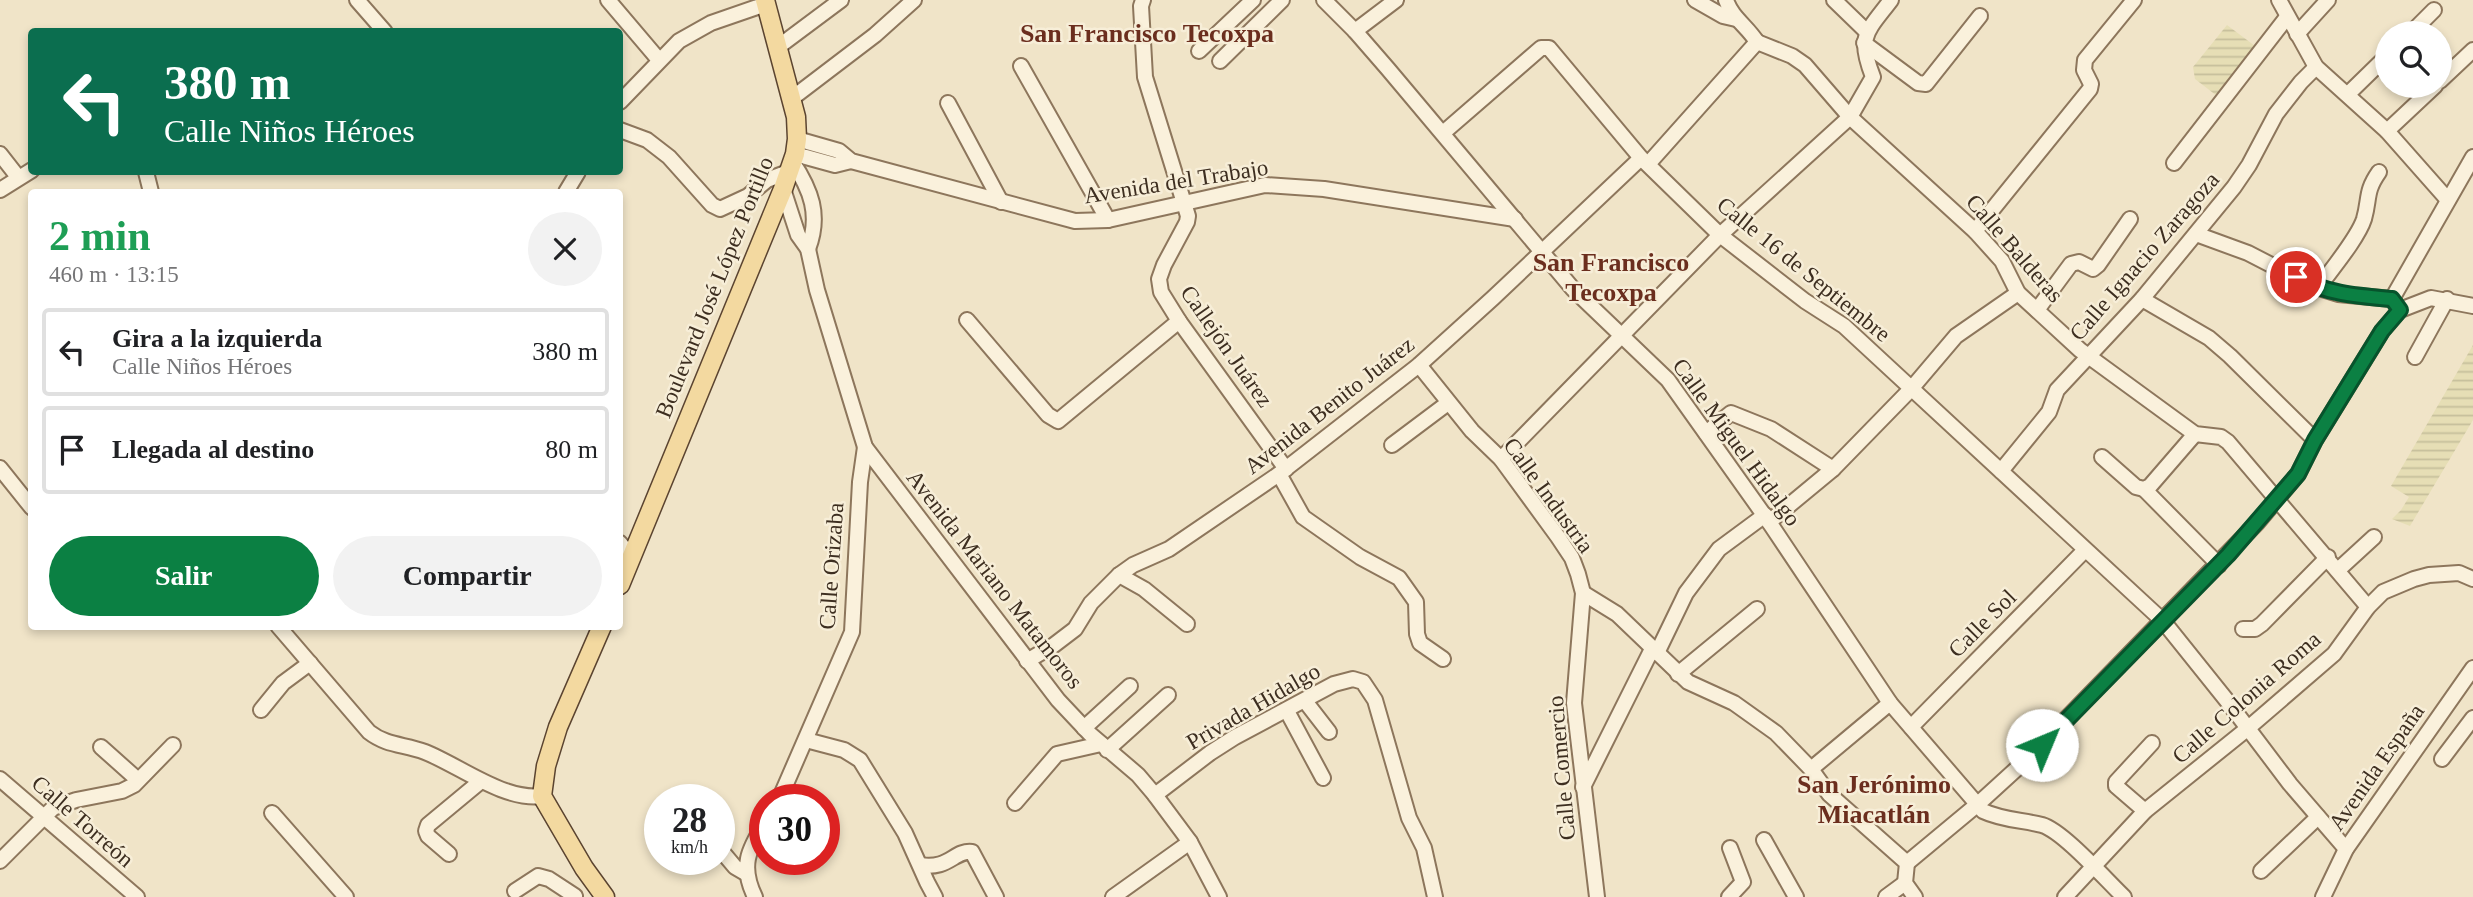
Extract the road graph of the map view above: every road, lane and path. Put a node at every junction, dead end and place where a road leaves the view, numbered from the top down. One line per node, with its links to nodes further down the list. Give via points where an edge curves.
1 (357, 0): 23 (street)
2 (608, 0): 31 (street)
3 (841, 0): 28 (street)
4 (914, 0): 40 (street)
5 (1143, 0): 56 (street, via 1144,77)
6 (1253, 0): 30 (street)
7 (1282, 0): 32 (street)
8 (1324, 0): 24 (street, Calle Miguel Hidalgo)
9 (1396, 0): 24 (street)
10 (1695, 0): 21 (street)
11 (1726, 0): 21 (street)
12 (1833, 0): 26 (street)
13 (1891, 0): 26 (street)
14 (2134, 0): 60 (street, via 2085,60 2090,89)
15 (2279, 0): 20 (street)
16 (2328, 0): 25 (street)
17 (766, 2): 28 (main road, Boulevard José López Portillo); 31 (street, via 711,23 679,41)
18 (2434, 10): 22 (street)
19 (1980, 16): 26 (street, via 1926,84 1917,83)
20 (2287, 17): 25 (street); 50 (street)
21 (1736, 19): 27 (street)
22 (2423, 21)
23 (382, 28)
24 (1355, 31): 45 (street, Calle Miguel Hidalgo)
25 (2297, 34): 34 (street)
26 (1866, 37): 42 (street, via 1873,77)
27 (1757, 42): 42 (street, Calle Balderas, via 1805,65); 48 (street, Avenida Benito Juárez)
28 (778, 47): 40 (main road, Boulevard José López Portillo)
29 (2473, 50): 36 (street)
30 (1199, 51)
31 (659, 60): 39 (street)
32 (1220, 61)
33 (1021, 66): 59 (street)
34 (2316, 67): 37 (street); 61 (street, Calle Ignacio Zaragoza, via 2276,114 2249,165)
35 (2375, 68): 37 (street)
36 (2452, 70)
37 (2348, 94): 43 (street)
38 (2422, 98): 43 (street)
39 (623, 99)
40 (791, 99): 49 (main road, Boulevard José López Portillo, via 796,117)
41 (948, 103): 55 (street)
42 (1850, 117): 60 (street, Calle Balderas); 62 (street)
43 (2387, 131): 54 (street)
44 (623, 132): 49 (street, via 647,140 669,157 720,209 748,196)
45 (1443, 133): 48 (street, Calle 16 de Septiembre, via 1541,48 1549,48); 57 (street, Calle Miguel Hidalgo)
46 (0, 154): 52 (street)
47 (2473, 157): 54 (street)
48 (1645, 160): 62 (street, Calle 16 de Septiembre); 64 (street, Avenida Benito Juárez)
49 (791, 163): 55 (street, Avenida del Trabajo, via 851,161); 63 (street, Avenida Mariano Matamoros, via 799,235); 63 (street, Avenida Mariano Matamoros, via 807,185 813,205 814,235); 96 (main road, Boulevard José López Portillo)
50 (2174, 163)
51 (2379, 172): 65 (street, via 2370,185 2365,218)
52 (25, 174): 53 (street)
53 (0, 190)
54 (2448, 200): 69 (street)
55 (1001, 202): 59 (street, Avenida del Trabajo, via 1075,221)
56 (1185, 204): 57 (street, Avenida del Trabajo, via 1265,186 1324,189); 59 (street, Avenida del Trabajo); 73 (street, Callejón Juárez, via 1187,222 1159,279 1161,292)
57 (1515, 219): 64 (street, Calle Miguel Hidalgo)
58 (2130, 219): 71 (street, via 2098,265 2093,269 2079,262 2071,264)
59 (1108, 220)
60 (1975, 231): 66 (street, Calle Balderas, via 2002,261)
61 (2196, 234): 65 (street); 67 (street, Calle Ignacio Zaragoza)
62 (1720, 235): 74 (street); 78 (street, Calle 16 de Septiembre, via 1844,327)
63 (808, 249): 84 (street, Avenida Mariano Matamoros)
64 (1543, 252): 74 (street, Calle Miguel Hidalgo, via 1573,289); 77 (street, Avenida Benito Juárez)
65 (2318, 288): 69 (street)
66 (2018, 293): 71 (street, Calle Balderas); 78 (street, via 1956,336)
67 (2142, 299): 75 (street, Calle Ignacio Zaragoza); 82 (street, via 2209,338)
68 (2447, 299): 69 (street); 70 (street); 76 (street)
69 (2396, 304): 82 (street)
70 (2473, 306)
71 (2037, 310): 75 (street, Calle Balderas)
72 (967, 320): 73 (street, via 1058,421)
73 (1179, 321): 90 (street, Callejón Juárez)
74 (1622, 335): 80 (street, Calle Miguel Hidalgo, via 1668,380); 86 (street)
75 (2089, 355): 81 (street, Calle Balderas); 89 (street, Calle Ignacio Zaragoza, via 2057,390 2049,412)
76 (2415, 357)
77 (1419, 365): 79 (street, Calle Industria); 90 (street, Avenida Benito Juárez)
78 (1911, 389): 88 (street); 89 (street, Calle 16 de Septiembre)
79 (1448, 403): 83 (street); 86 (street, Calle Industria)
80 (1706, 433): 88 (street, via 1731,413 1771,429); 94 (street, Calle Miguel Hidalgo)
81 (2194, 434): 91 (street); 92 (street, Calle Balderas, via 2228,442)
82 (2315, 440): 92 (street, via 2298,474)
83 (1392, 444)
84 (865, 447): 113 (street, Avenida Mariano Matamoros); 128 (street, Calle Orizaba, via 852,632)
85 (2102, 457): 91 (street)
86 (1500, 459): 103 (street, Calle Industria, via 1572,558)
87 (0, 468): 93 (street)
88 (1833, 469): 94 (street)
89 (2001, 471): 97 (street, Calle 16 de Septiembre)
90 (1283, 472): 101 (street, Avenida Benito Juárez, via 1169,549); 112 (street, Callejón Juárez, via 1303,517 1399,578 1416,602 1420,643)
91 (2144, 489): 99 (street)
92 (2276, 500): 98 (street, Calle Balderas); 99 (street)
93 (28, 503)
94 (1767, 518): 111 (street, via 1719,549 1686,593); 120 (street, Calle Miguel Hidalgo)
95 (2374, 537): 100 (street)
96 (625, 550)
97 (2085, 550): 106 (street, Calle 16 de Septiembre); 124 (street, Calle Sol)
98 (2328, 557): 100 (street, Calle Balderas); 108 (street, via 2262,624)
99 (2219, 565): 106 (street)
100 (2338, 570): 104 (street, Calle Balderas)
101 (1119, 575): 107 (street); 113 (street, Avenida Benito Juárez, via 1091,603 1075,629)
102 (2473, 579): 104 (street, Calle Colonia Roma, via 2447,573 2414,579 2383,592)
103 (1583, 593): 111 (street, via 1617,614); 140 (street, Calle Comercio, via 1574,703)
104 (2368, 607): 126 (street, Calle Colonia Roma, via 2334,654)
105 (1758, 609): 116 (street)
106 (2163, 621): 126 (street, Calle 16 de Septiembre); 144 (street)
107 (1187, 624)
108 (2243, 629)
109 (281, 630): 114 (street)
110 (600, 630): 142 (main road, via 558,727)
111 (1654, 651): 116 (street); 140 (street)
112 (1443, 659)
113 (1027, 661): 125 (street, Avenida Mariano Matamoros)
114 (310, 663): 121 (street, via 283,683); 138 (street, via 381,741 421,750)
115 (2473, 668): 152 (street, Avenida España)
116 (1678, 674): 134 (street, via 1746,711 1776,733)
117 (1130, 686): 125 (street)
118 (1168, 695): 132 (street)
119 (1305, 701): 122 (street, Privada Hidalgo); 127 (street); 174 (street, Privada Hidalgo, via 1353,679 1370,689)
120 (1890, 703): 124 (street, Calle Miguel Hidalgo); 134 (street)
121 (261, 710)
122 (1287, 711): 135 (street); 141 (street, Privada Hidalgo, via 1235,737)
123 (2473, 718): 133 (street)
124 (1911, 727): 144 (street, Calle Miguel Hidalgo)
125 (1084, 728): 132 (street, Avenida Mariano Matamoros)
126 (2247, 729): 145 (street, Calle Colonia Roma); 147 (street, Calle 16 de Septiembre)
127 (1329, 732)
128 (806, 740): 139 (street, Calle Orizaba); 157 (street, via 844,750 860,760)
129 (2152, 743): 145 (street, via 2116,782)
130 (173, 746): 137 (street)
131 (101, 747): 137 (street)
132 (1104, 747): 141 (street, Avenida Mariano Matamoros); 143 (street, via 1057,754)
133 (2442, 759)
134 (1811, 769): 156 (street, via 1829,794)
135 (1323, 778)
136 (0, 779): 148 (street, Calle Torreón)
137 (138, 780): 148 (street, via 121,791 53,808)
138 (481, 781): 142 (street, via 531,797); 153 (street, via 428,825 428,836)
139 (786, 784)
140 (1583, 788): 175 (street, Calle Comercio)
141 (1155, 795): 150 (street, Avenida Mariano Matamoros)
142 (542, 796): 158 (main road)
143 (1015, 803)
144 (1978, 804): 156 (street); 160 (street, via 1993,815 2044,825)
145 (2145, 811): 160 (street, Calle Colonia Roma)
146 (272, 813): 167 (street)
147 (2318, 817): 152 (street, Calle 16 de Septiembre); 161 (street)
148 (43, 818): 155 (street); 166 (street, Calle Torreón)
149 (1765, 840): 177 (street)
150 (1190, 842): 172 (street); 173 (street, Avenida Mariano Matamoros)
151 (1730, 848): 176 (street, via 1743,882)
152 (2346, 849): 182 (street, Avenida España)
153 (449, 855)
154 (749, 857): 162 (street)
155 (0, 861)
156 (1907, 863): 163 (street)
157 (920, 865): 170 (street); 171 (street, via 942,865 965,851 972,852)
158 (584, 867): 165 (street); 168 (main road)
159 (735, 867): 162 (street)
160 (2093, 868): 180 (street, Calle Colonia Roma); 181 (street)
161 (2261, 871)
162 (747, 874): 169 (street)
163 (1905, 883): 178 (street); 179 (street)
164 (515, 891): 165 (street, via 538,876)
165 (575, 896)
166 (137, 897)
167 (346, 897)
168 (605, 897)
169 (755, 897)
170 (936, 897)
171 (996, 897)
172 (1113, 897)
173 (1219, 897)
174 (1436, 897)
175 (1597, 897)
176 (1729, 897)
177 (1796, 897)
178 (1886, 897)
179 (1915, 897)
180 (2065, 897)
181 (2124, 897)
182 (2323, 897)

